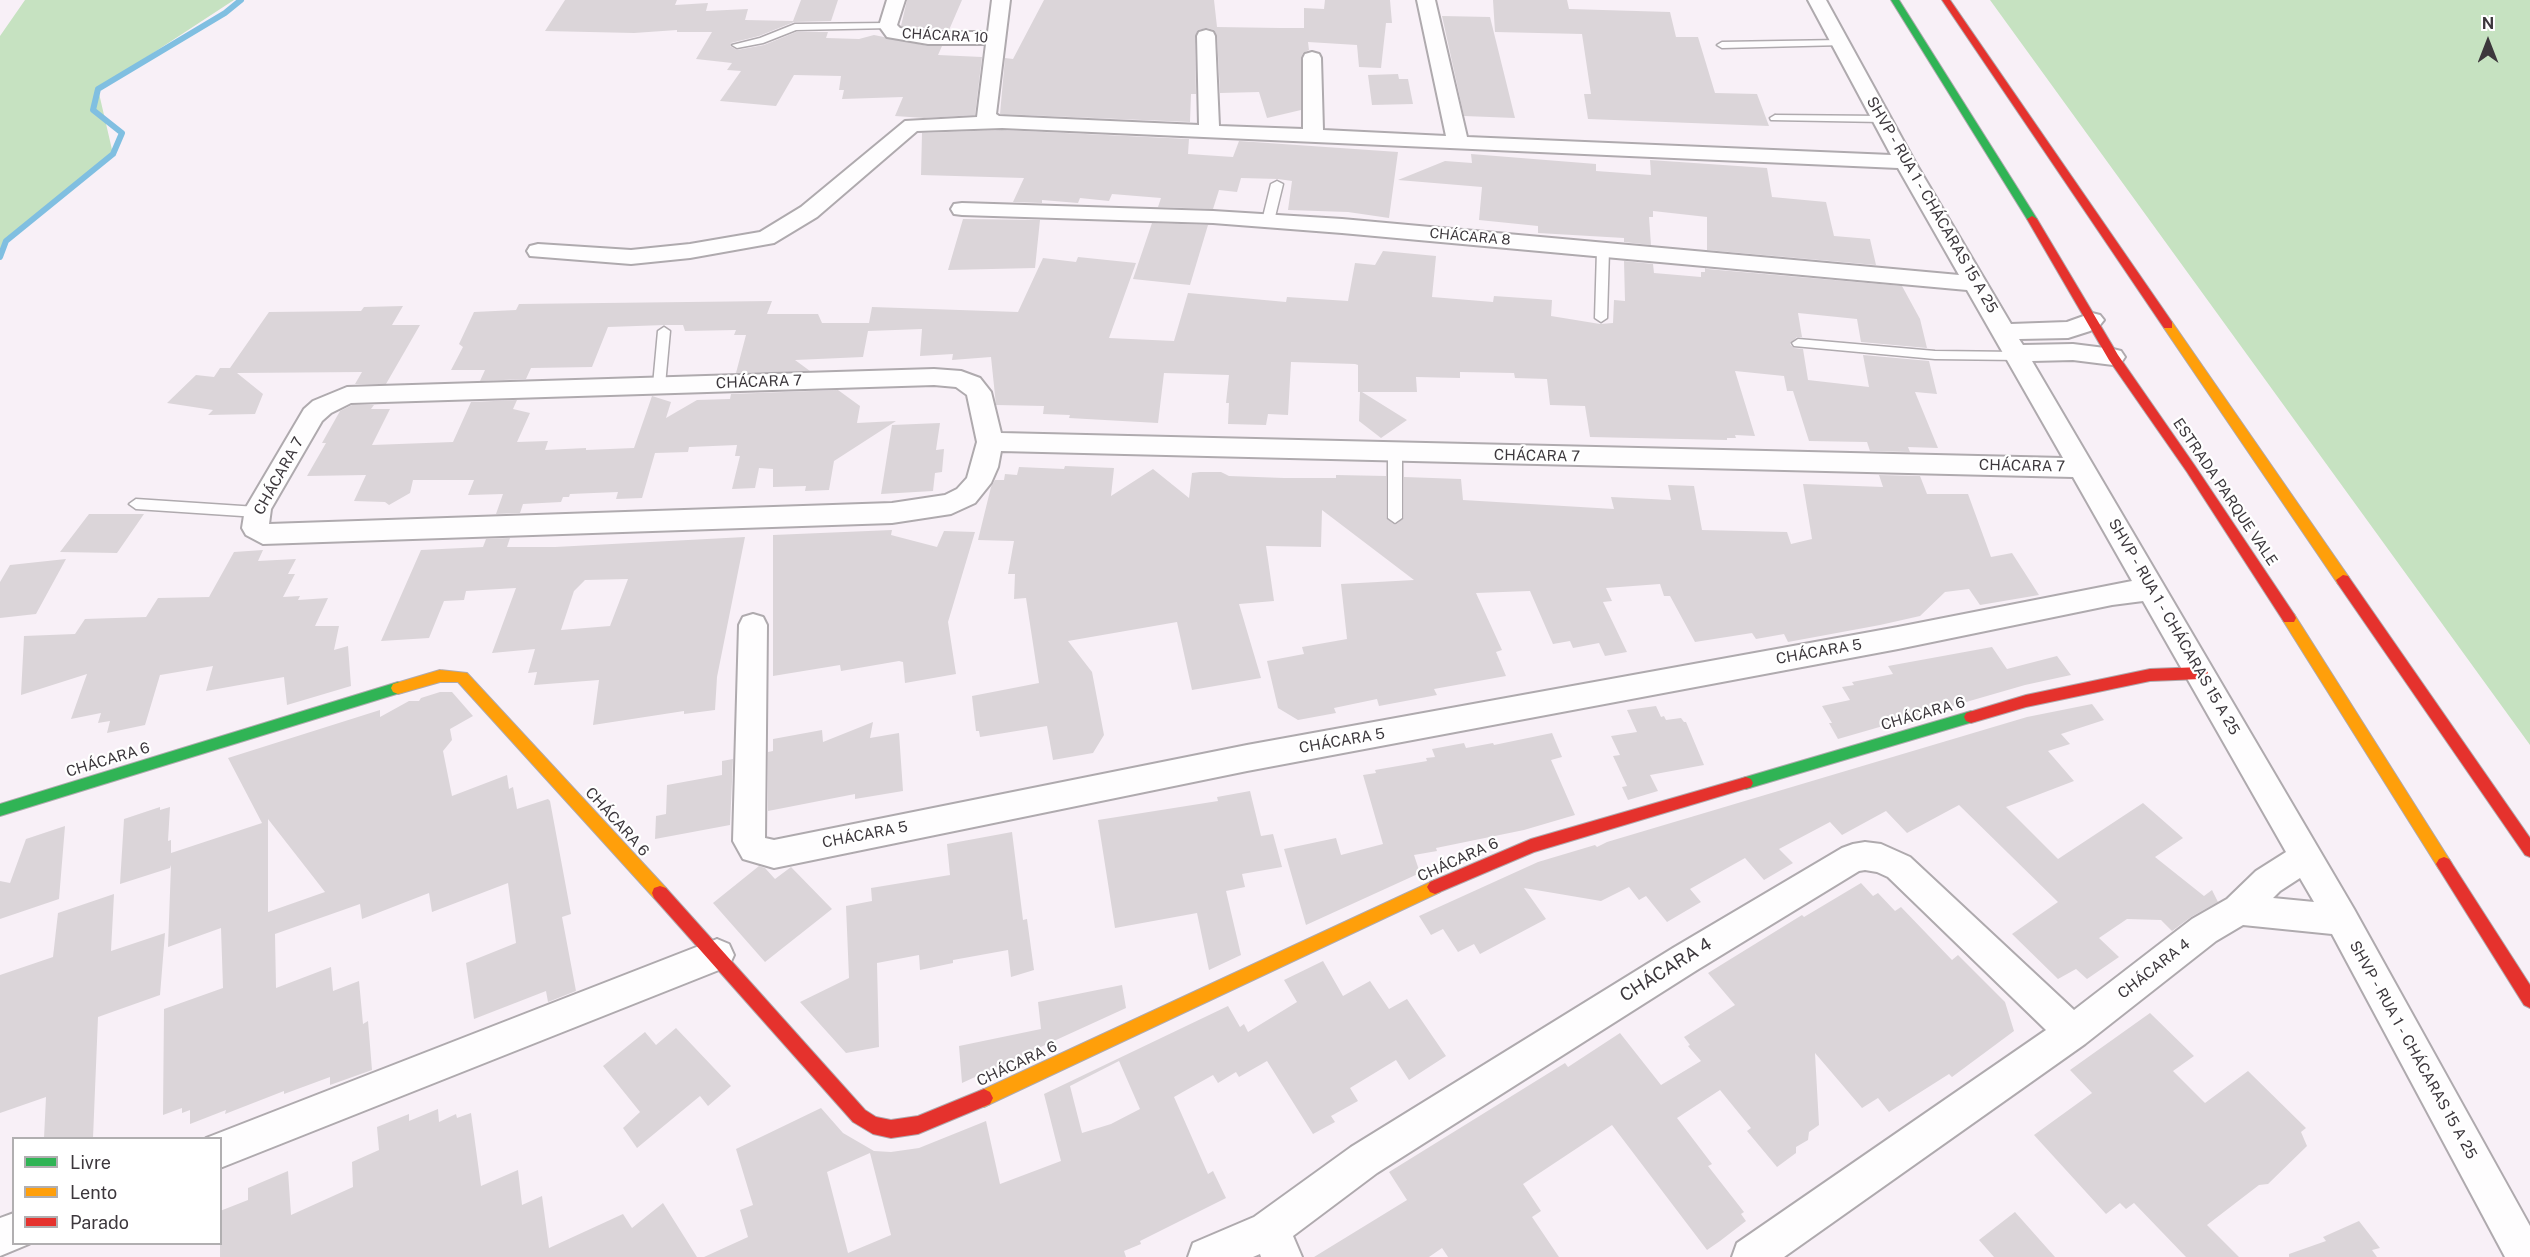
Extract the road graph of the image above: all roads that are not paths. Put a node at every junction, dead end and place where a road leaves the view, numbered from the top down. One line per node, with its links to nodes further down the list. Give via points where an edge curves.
1 (896, 0): 7 (street, CHÁCARA 10)
2 (1001, 0): 9 (street, CHÁCARA 10)
3 (1426, 0): 19 (street)
4 (1817, 0): 10 (street, SHVP - RUA 1 - CHÁCARAS 15 A 25)
5 (1895, 0): 28 (main road, ESTRADA PARQUE VALE)
6 (1946, 0): 44 (main road)
7 (888, 27): 9 (street, CHÁCARA 10, via 901,36); 11 (lane, via 795,27)
8 (1206, 36): 17 (street)
9 (997, 38): 16 (street, CHÁCARA 10, via 986,116)
10 (1840, 43): 12 (lane); 15 (street, SHVP - RUA 1 - CHÁCARAS 15 A 25)
11 (737, 45)
12 (1722, 45)
13 (1312, 58): 18 (street)
14 (1775, 118): 15 (lane)
15 (1882, 119): 20 (street, SHVP - RUA 1 - CHÁCARAS 15 A 25)
16 (994, 122): 17 (street); 25 (street, via 912,125 808,212 766,238 631,257)
17 (1209, 132): 18 (street)
18 (1313, 137): 19 (street)
19 (1458, 143): 20 (street)
20 (1905, 162): 26 (street, SHVP - RUA 1 - CHÁCARAS 15 A 25)
21 (1277, 184): 23 (lane)
22 (962, 209): 23 (street, CHÁCARA 8)
23 (1268, 221): 24 (street, CHÁCARA 8)
24 (1603, 250): 26 (street, CHÁCARA 8); 27 (lane)
25 (538, 251)
26 (1977, 284): 31 (street, SHVP - RUA 1 - CHÁCARAS 15 A 25)
27 (1601, 318)
28 (2092, 320): 31 (street); 32 (main road, ESTRADA PARQUE VALE)
29 (664, 331): 33 (lane)
30 (1798, 343): 31 (lane, via 1935,356)
31 (2013, 347): 32 (street); 36 (street, SHVP - RUA 1 - CHÁCARAS 15 A 25)
32 (2113, 357): 49 (main road, ESTRADA PARQUE VALE, via 2284,610)
33 (659, 385): 34 (street, CHÁCARA 7, via 961,379 979,392); 38 (street, CHÁCARA 7, via 347,394 313,416)
34 (990, 442): 35 (street, CHÁCARA 7); 38 (street, CHÁCARA 7, via 978,483 966,496 925,510 263,534 255,528)
35 (1395, 452): 36 (street, CHÁCARA 7); 39 (lane)
36 (2083, 468): 40 (street, SHVP - RUA 1 - CHÁCARAS 15 A 25)
37 (136, 504): 38 (lane)
38 (257, 512)
39 (1395, 518)
40 (2152, 589): 41 (street, CHÁCARA 5, via 1247,758 774,854 754,849 749,841); 42 (street, SHVP - RUA 1 - CHÁCARAS 15 A 25)
41 (753, 625)
42 (2201, 673): 45 (street, SHVP - RUA 1 - CHÁCARAS 15 A 25); 48 (main road, CHÁCARA 6, via 2150,675 2026,702 1531,846 918,1125 891,1129 873,1125 859,1116)
43 (0, 810): 48 (main road, CHÁCARA 6, via 412,684 440,676 462,677)
44 (2530, 850)
45 (2306, 857): 46 (street, CHÁCARA 4, via 2268,881); 47 (street, SHVP - RUA 1 - CHÁCARAS 15 A 25)
46 (2239, 910): 47 (street); 50 (street, CHÁCARA 4, via 2204,930)
47 (2342, 920): 55 (street, SHVP - RUA 1 - CHÁCARAS 15 A 25)
48 (717, 955): 51 (street)
49 (2530, 1000)
50 (2073, 1032): 52 (street, CHÁCARA 4, via 1899,867 1881,858 1853,858 1364,1160); 54 (street, CHÁCARA 4)
51 (222, 1149)
52 (1275, 1244): 53 (street, CHÁCARA 4)
53 (1206, 1257)
54 (1751, 1257)
55 (2526, 1257)

